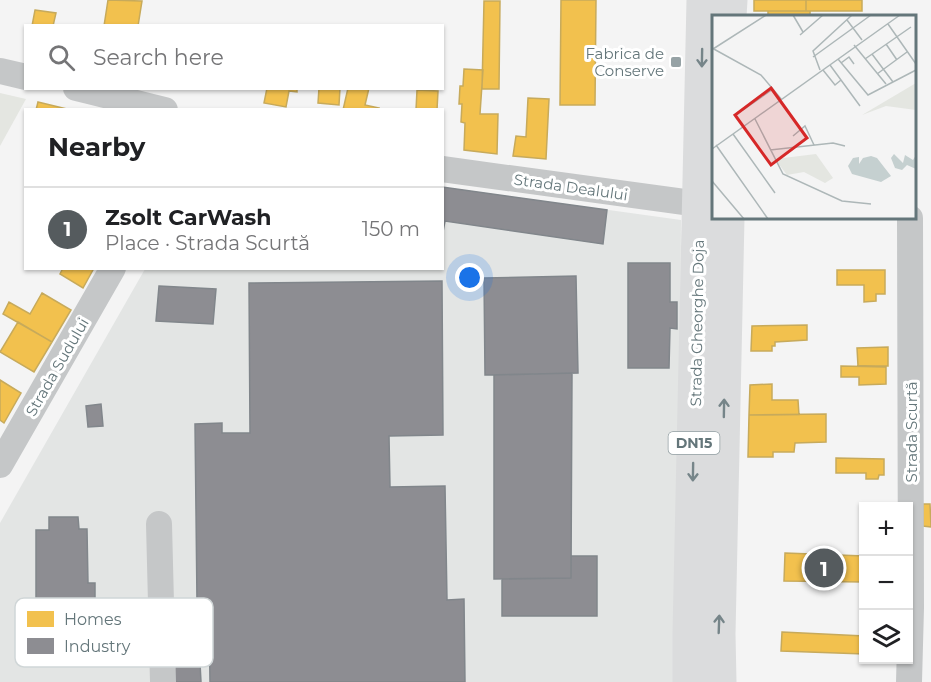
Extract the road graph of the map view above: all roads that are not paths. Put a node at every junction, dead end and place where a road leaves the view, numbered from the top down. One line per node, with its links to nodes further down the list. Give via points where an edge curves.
1 (703, 0): 9 (main road, Strada Gheorghe Doja / DN15, one-way to 9)
2 (731, 0): 3 (main road)
3 (730, 15)
4 (0, 70): 5 (street)
5 (24, 76)
6 (84, 90): 7 (street)
7 (157, 108)
8 (444, 169): 10 (street, Strada Dealului)
9 (712, 173)
10 (712, 211)
11 (714, 219): 20 (main road, Strada Gheorghe Doja / DN15, one-way to 20)
12 (714, 219): 21 (main road, Strada Gheorghe Doja / DN15, one-way to 12)
13 (910, 219): 22 (street, Strada Scurtă)
14 (112, 270): 15 (street, Strada Sudului)
15 (0, 465)
16 (159, 524): 17 (street)
17 (161, 598)
18 (163, 667): 19 (street)
19 (163, 682)
20 (689, 682)
21 (720, 682)
22 (909, 682)

